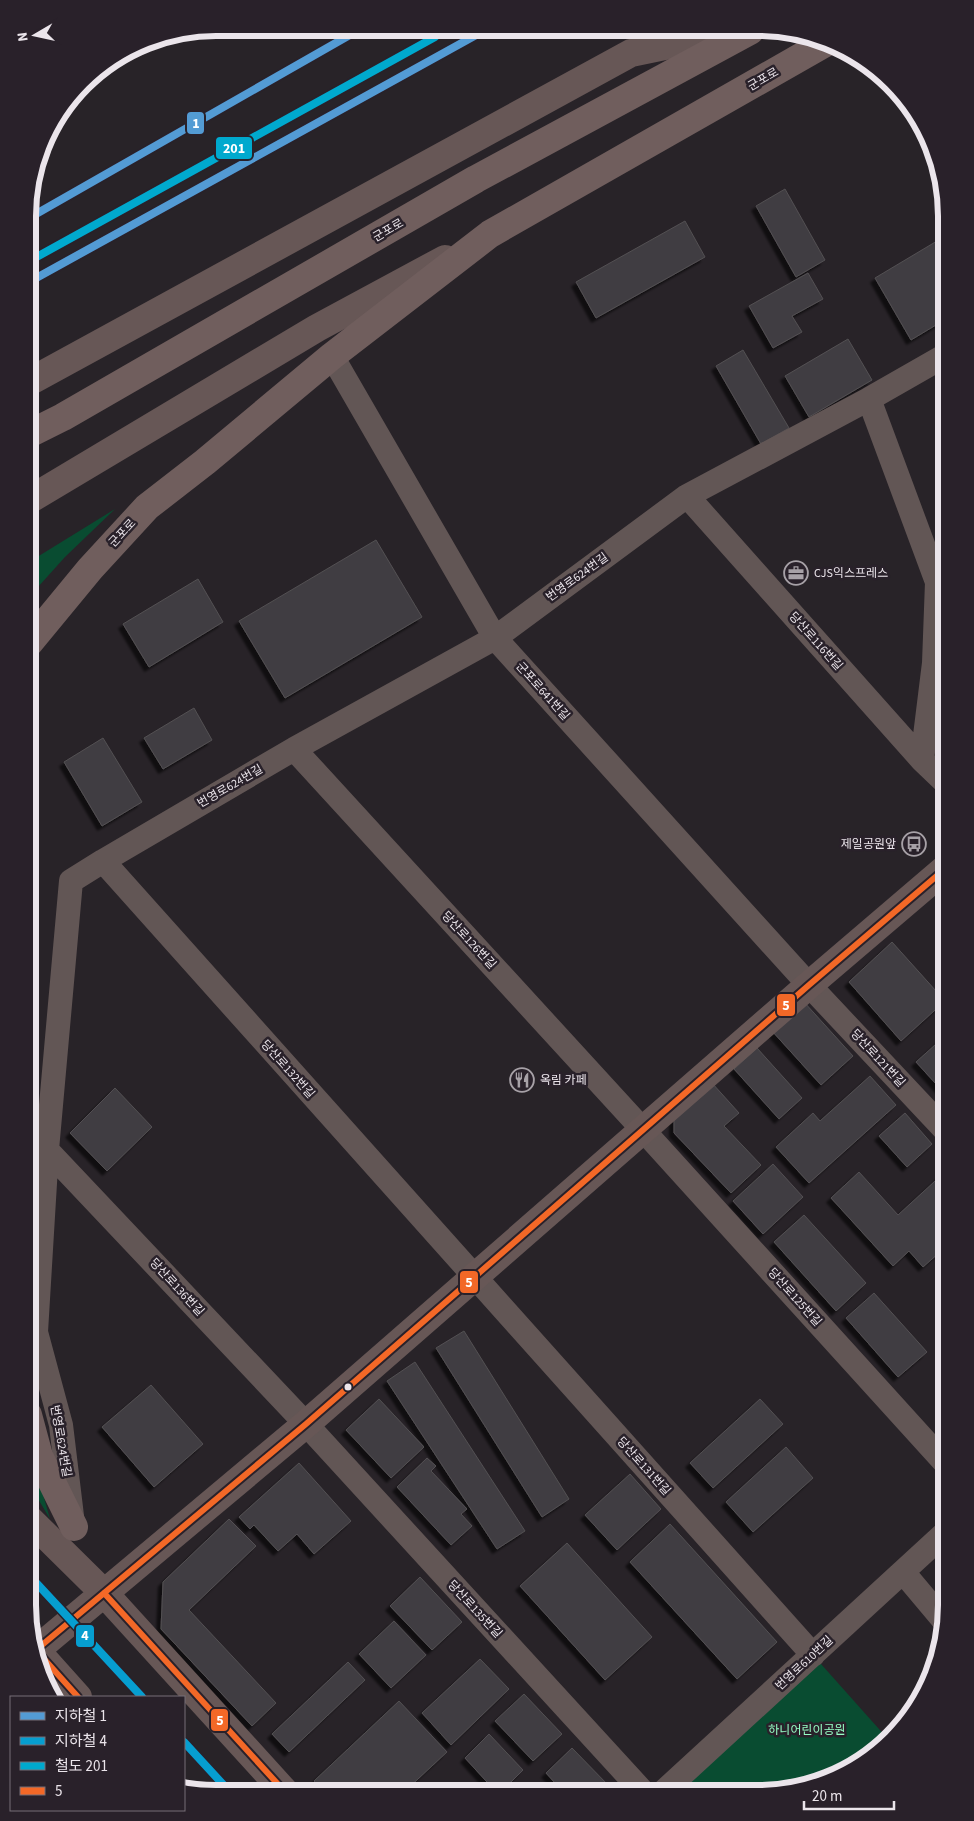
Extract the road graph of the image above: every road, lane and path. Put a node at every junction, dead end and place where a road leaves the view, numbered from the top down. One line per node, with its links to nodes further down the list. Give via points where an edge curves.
1 (713, 36): 7 (street, via 631,53)
2 (741, 36): 9 (main road, 군포로, via 476,179)
3 (818, 47): 4 (main road, 군포로)
4 (490, 234): 5 (main road, 군포로); 10 (street, 군포로, via 317,328)
5 (332, 356): 13 (main road, 군포로, via 147,507); 14 (street, 군포로641번길)
6 (938, 360): 8 (street, 번영로624번길)
7 (36, 378)
8 (869, 399): 11 (street, 번영로624번길); 12 (street)
9 (36, 430)
10 (36, 496)
11 (687, 496): 14 (street, 번영로624번길); 17 (street, 당산로116번길)
12 (938, 572)
13 (36, 635)
14 (495, 638): 16 (street, 번영로624번길); 21 (street, 군포로641번길)
15 (938, 675): 17 (street)
16 (294, 749): 19 (street, 번영로624번길); 23 (street, 당산로126번길)
17 (922, 760): 18 (street, 당산로116번길)
18 (938, 776)
19 (103, 861): 24 (street, 번영로624번길, via 72,881); 25 (street, 당산로132번길)
20 (938, 875): 21 (street)
21 (809, 985): 22 (street, 당산로121번길); 23 (street)
22 (938, 1122)
23 (644, 1131): 25 (street); 28 (street, 당산로125번길)
24 (47, 1150): 26 (street, 당산로136번길); 30 (street, 번영로624번길, via 36,1332 61,1425)
25 (474, 1277): 26 (street); 36 (street, 당산로131번길)
26 (306, 1424): 33 (street); 40 (street, 당산로135번길)
27 (36, 1445): 30 (main road)
28 (938, 1455)
29 (36, 1526): 33 (street)
30 (74, 1528): 33 (street)
31 (938, 1539): 32 (street, 번영로610번길)
32 (903, 1572): 34 (street); 36 (street, 번영로610번길)
33 (104, 1593): 35 (street); 39 (street)
34 (937, 1613)
35 (41, 1645)
36 (813, 1655): 41 (street, 번영로610번길)
37 (46, 1662): 38 (street)
38 (77, 1696)
39 (278, 1785)
40 (637, 1785)
41 (671, 1785)

